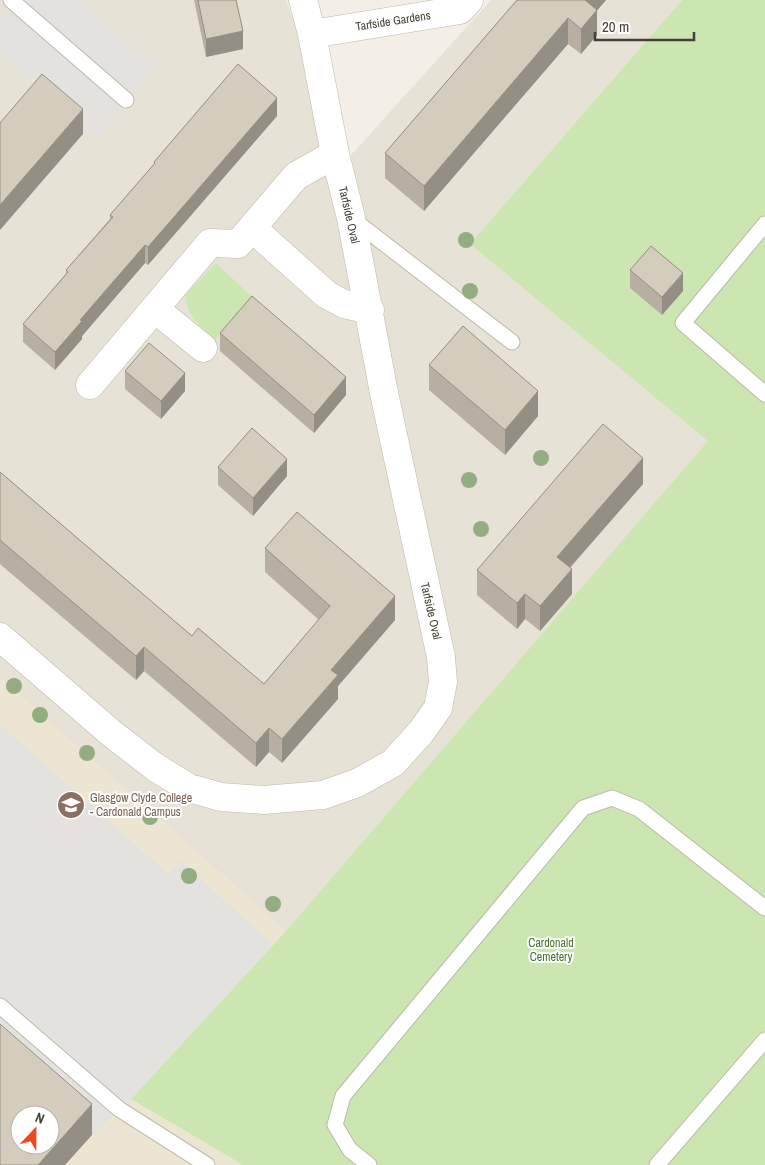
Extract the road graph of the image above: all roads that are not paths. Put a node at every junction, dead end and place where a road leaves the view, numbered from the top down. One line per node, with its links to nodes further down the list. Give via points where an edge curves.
1 (11, 0): 5 (lane)
2 (303, 0): 4 (street, Tarfside Oval)
3 (469, 0): 4 (street, Tarfside Gardens, via 460,10)
4 (312, 34): 6 (street, Tarfside Oval)
5 (126, 100)
6 (335, 154): 7 (street, Tarfside Oval); 9 (street, via 296,176)
7 (351, 218): 11 (street, Tarfside Oval); 12 (lane)
8 (765, 224): 15 (lane, via 683,322)
9 (252, 228): 10 (street, via 238,244 210,243); 11 (street, via 327,295 344,304)
10 (155, 310): 13 (street); 14 (street)
11 (370, 310): 16 (street, Tarfside Oval, via 384,393 441,657 443,682 438,708 393,763 357,783 323,796 264,800 221,797 189,788 110,734)
12 (512, 342)
13 (203, 348)
14 (90, 385)
15 (765, 394)
16 (0, 637)
17 (765, 908): 21 (lane, via 639,809 612,798 583,808 343,1096 335,1126 350,1150)
18 (0, 1006): 20 (lane, via 119,1109)
19 (765, 1040): 22 (lane)
20 (207, 1165)
21 (369, 1165)
22 (657, 1165)

